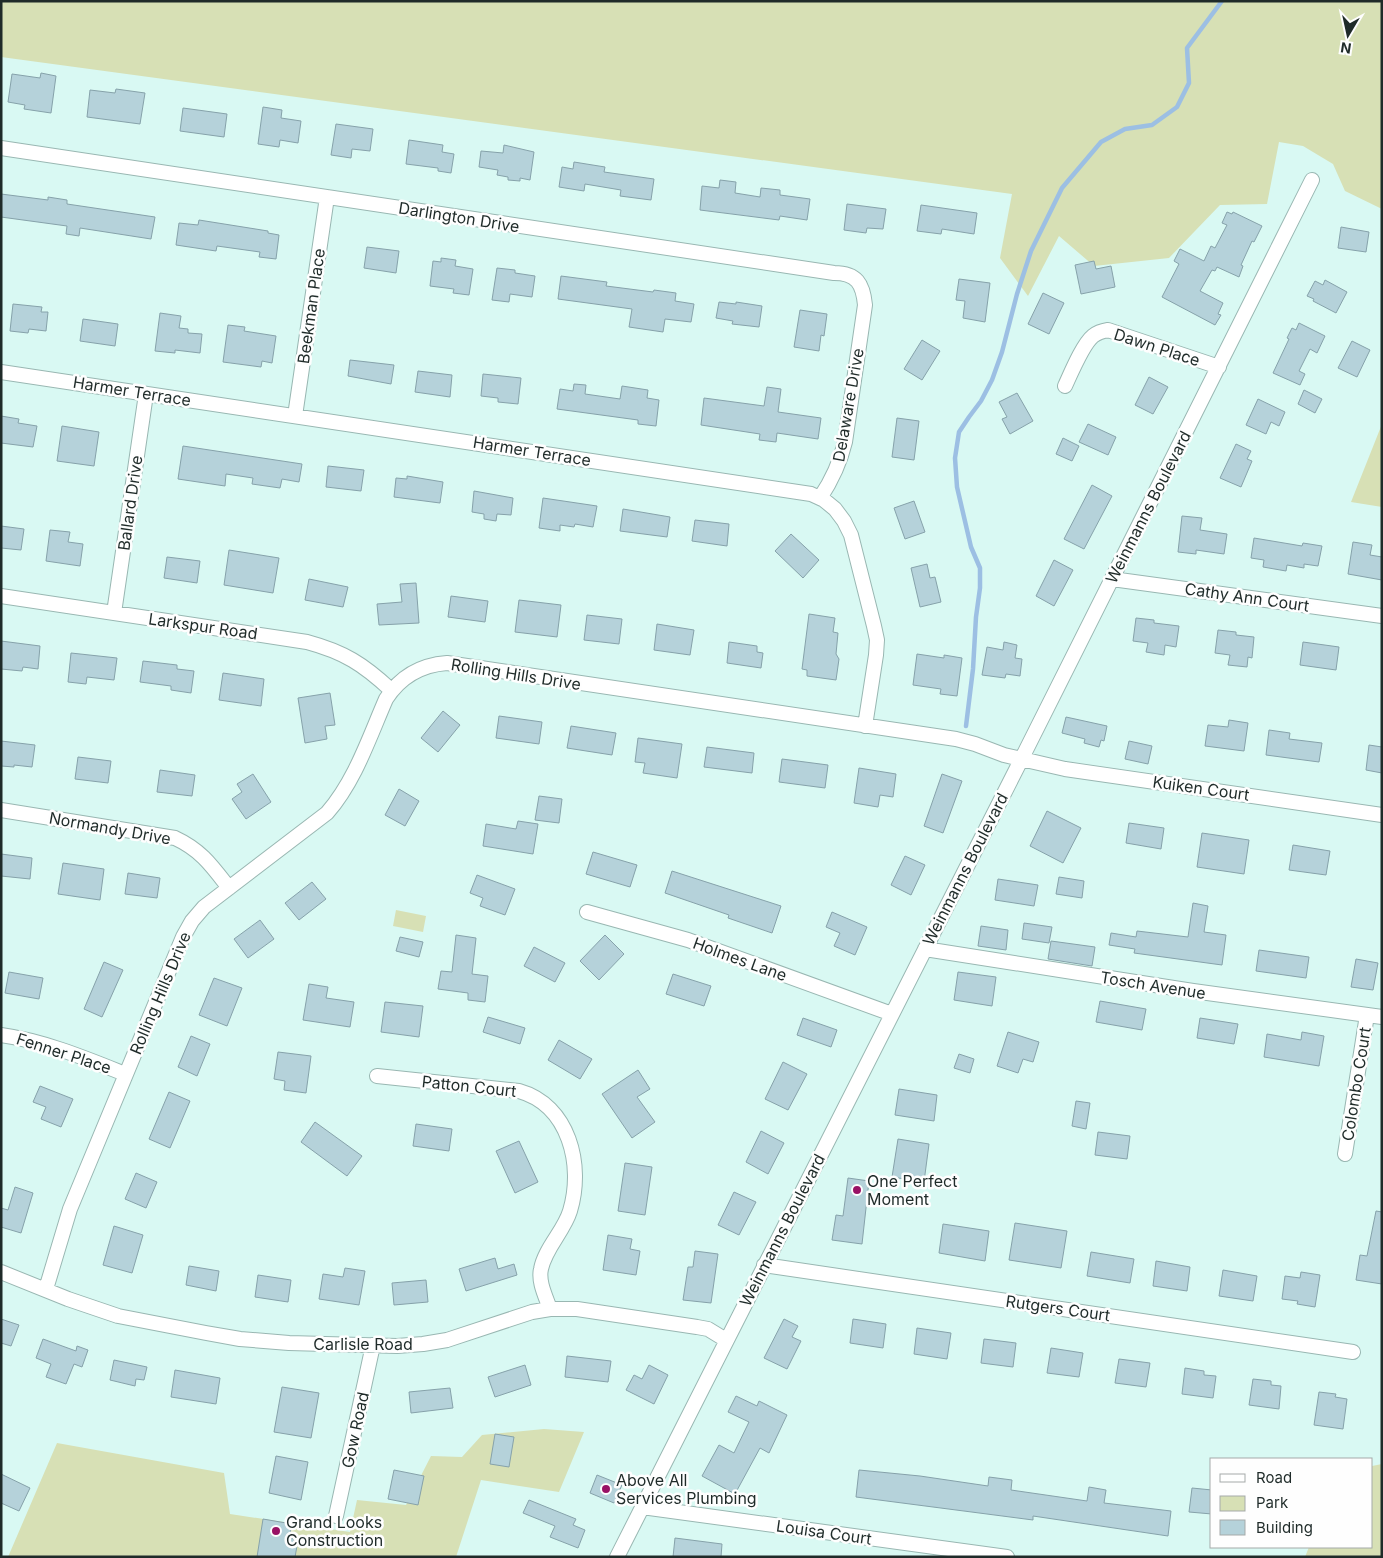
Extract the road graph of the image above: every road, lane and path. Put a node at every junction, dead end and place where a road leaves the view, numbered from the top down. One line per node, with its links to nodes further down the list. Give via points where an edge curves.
1 (1, 148): 3 (street, Darlington Drive)
2 (1312, 180): 5 (street, Weinmanns Boulevard)
3 (327, 197): 4 (street, Darlington Drive, via 845,273 853,276 864,293); 9 (street, Beekman Place)
4 (860, 338): 10 (street, Delaware Drive, via 841,460)
5 (1219, 367): 7 (street, Dawn Place, via 1108,330 1100,331 1087,343); 11 (street, Weinmanns Boulevard)
6 (1, 372): 8 (street, Harmer Terrace)
7 (1064, 386)
8 (146, 394): 9 (street, Harmer Terrace); 13 (street, Ballard Drive)
9 (295, 416): 10 (street, Harmer Terrace, via 795,491)
10 (820, 498): 16 (street, Harmer Terrace, via 835,509 851,535 877,640)
11 (1112, 578): 14 (street, Cathy Ann Court); 17 (street, Weinmanns Boulevard)
12 (1, 596): 13 (street, Larkspur Road)
13 (114, 613): 15 (street, Larkspur Road, via 330,648 352,658)
14 (1382, 616)
15 (391, 690): 16 (street, Rolling Hills Drive, via 417,670 446,663); 20 (street, Rolling Hills Drive, via 340,799 327,813)
16 (866, 726): 17 (street, Rolling Hills Drive, via 956,740)
17 (1021, 760): 19 (street, Kuiken Court); 22 (street, Weinmanns Boulevard)
18 (1, 810): 20 (street, Normandy Drive, via 175,838 204,856)
19 (1382, 815)
20 (230, 888): 27 (street, Rolling Hills Drive, via 204,907 192,921)
21 (587, 912): 23 (street, Holmes Lane, via 688,940)
22 (925, 949): 23 (street, Weinmanns Boulevard); 24 (street, Tosch Avenue)
23 (892, 1014): 30 (street, Weinmanns Boulevard)
24 (1367, 1015): 25 (street, Tosch Avenue); 29 (street, Colombo Court)
25 (1382, 1017)
26 (1, 1035): 27 (street, Fenner Place, via 63,1050)
27 (125, 1074): 32 (street, Rolling Hills Drive, via 70,1209)
28 (377, 1076): 33 (street, Patton Court, via 519,1091 542,1101 560,1121 568,1136 575,1174 570,1212 541,1270)
29 (1345, 1154)
30 (764, 1265): 34 (street, Weinmanns Boulevard); 36 (street, Rutgers Court)
31 (1, 1272): 32 (street, Carlisle Road)
32 (46, 1289): 35 (street, Carlisle Road, via 118,1316 206,1334 289,1343)
33 (550, 1309): 34 (street, Carlisle Road, via 577,1309 697,1327 708,1329); 35 (street, Carlisle Road, via 447,1340)
34 (726, 1340): 37 (street, Weinmanns Boulevard)
35 (373, 1345): 38 (street, Gow Road)
36 (1353, 1352)
37 (642, 1507): 39 (street, Weinmanns Boulevard); 40 (street, Louisa Court)
38 (336, 1516)
39 (617, 1557)
40 (1007, 1557)

